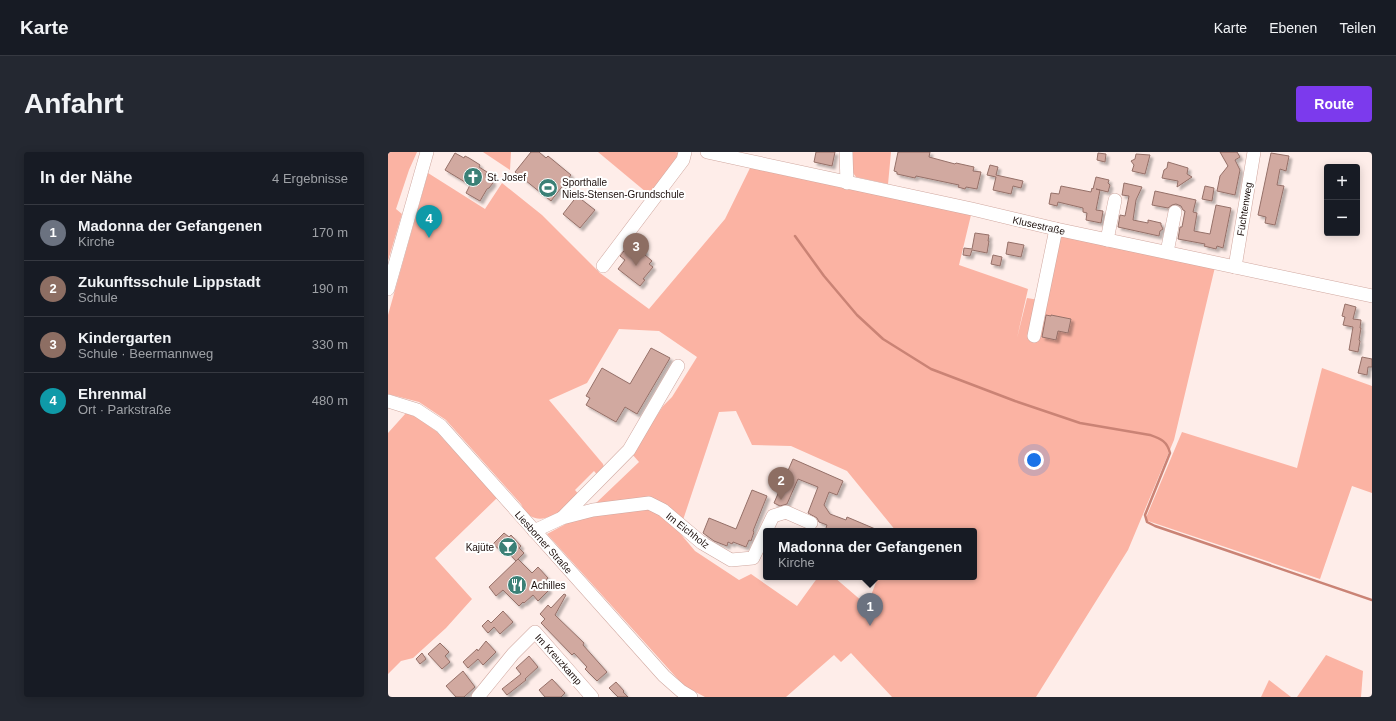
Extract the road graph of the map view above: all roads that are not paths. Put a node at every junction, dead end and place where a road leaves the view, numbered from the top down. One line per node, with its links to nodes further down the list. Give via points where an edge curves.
1 (427, 152): 14 (street)
2 (685, 152): 12 (street, via 683,160)
3 (707, 152): 6 (street, Klusestraße)
4 (846, 152): 6 (street)
5 (1254, 152): 13 (street, Füchtenweg)
6 (848, 183): 9 (street, Klusestraße)
7 (1115, 200): 10 (street)
8 (1175, 212): 11 (street)
9 (1056, 229): 10 (street, Klusestraße); 16 (street)
10 (1107, 240): 11 (street, Klusestraße)
11 (1167, 252): 13 (street, Klusestraße)
12 (603, 266)
13 (1235, 267): 15 (street, Klusestraße)
14 (388, 289)
15 (1372, 296)
16 (1034, 336)
17 (678, 366): 19 (street, Im Eichholz, via 628,450)
18 (388, 401): 22 (street, Liesborner Straße, via 417,410 441,426)
19 (562, 518): 22 (street, Im Eichholz); 23 (street, Im Eichholz, via 593,510 649,503 663,510 702,543 731,560 753,558)
20 (811, 523): 21 (street, Im Eichholz, via 786,512 772,516)
21 (767, 528)
22 (534, 531): 24 (street, Liesborner Straße)
23 (763, 536)
24 (682, 695)
25 (478, 697): 26 (street, Im Kreuzkamp, via 512,654 535,632)
26 (592, 697)

